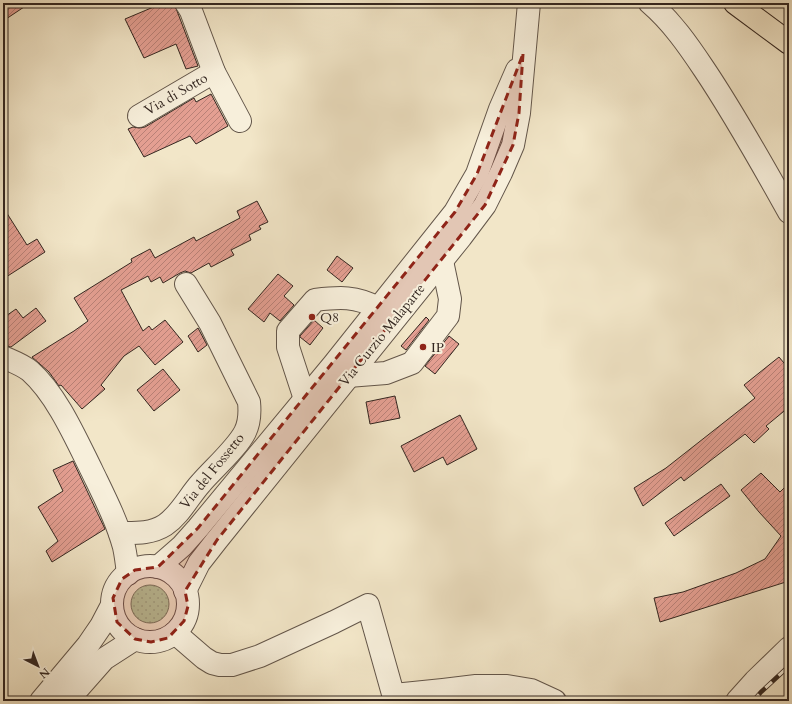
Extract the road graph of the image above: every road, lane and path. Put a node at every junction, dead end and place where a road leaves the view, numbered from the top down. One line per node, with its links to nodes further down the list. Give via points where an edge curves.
1 (186, 3): 7 (street, Via di Sotto)
2 (528, 3): 6 (street, Via Curzio Malaparte)
3 (650, 3): 10 (street, via 682,38 724,99)
4 (735, 3): 5 (highway)
5 (789, 43)
6 (523, 54): 11 (street, Via Curzio Malaparte, via 519,113 513,145 485,205); 13 (street, Via Curzio Malaparte, via 474,180 455,212)
7 (214, 72): 8 (street, Via di Sotto); 9 (street, Via di Sotto)
8 (139, 116)
9 (240, 121)
10 (789, 212)
11 (442, 261): 15 (street, Via Curzio Malaparte); 15 (street, via 450,299 448,316 412,363 386,373)
12 (186, 284): 17 (street, Via del Fossetto, via 210,323 249,402 248,423 238,442 166,524 146,532)
13 (378, 308): 16 (street, Via Curzio Malaparte); 16 (street, via 368,302 341,297 315,300 288,331 288,347)
14 (3, 357): 17 (street, via 29,370 53,399 71,429)
15 (348, 376): 20 (street, Via Curzio Malaparte, via 199,563)
16 (305, 399): 18 (street, Via Curzio Malaparte, via 198,528)
17 (120, 534): 19 (street)
18 (158, 567): 19 (street, via 144,567); 20 (street, via 176,576)
19 (128, 574): 21 (street, via 118,585)
20 (185, 590): 22 (street, via 187,613)
21 (112, 605): 23 (street, via 121,629); 26 (street, via 88,645)
22 (175, 633): 23 (street, via 160,641); 25 (street, via 212,663 232,665 260,656 368,605)
23 (135, 639): 27 (street, via 104,659)
24 (789, 648): 29 (street)
25 (395, 698): 28 (street, via 476,686 507,686 531,690)
26 (41, 701)
27 (67, 701)
28 (555, 701)
29 (737, 701)

